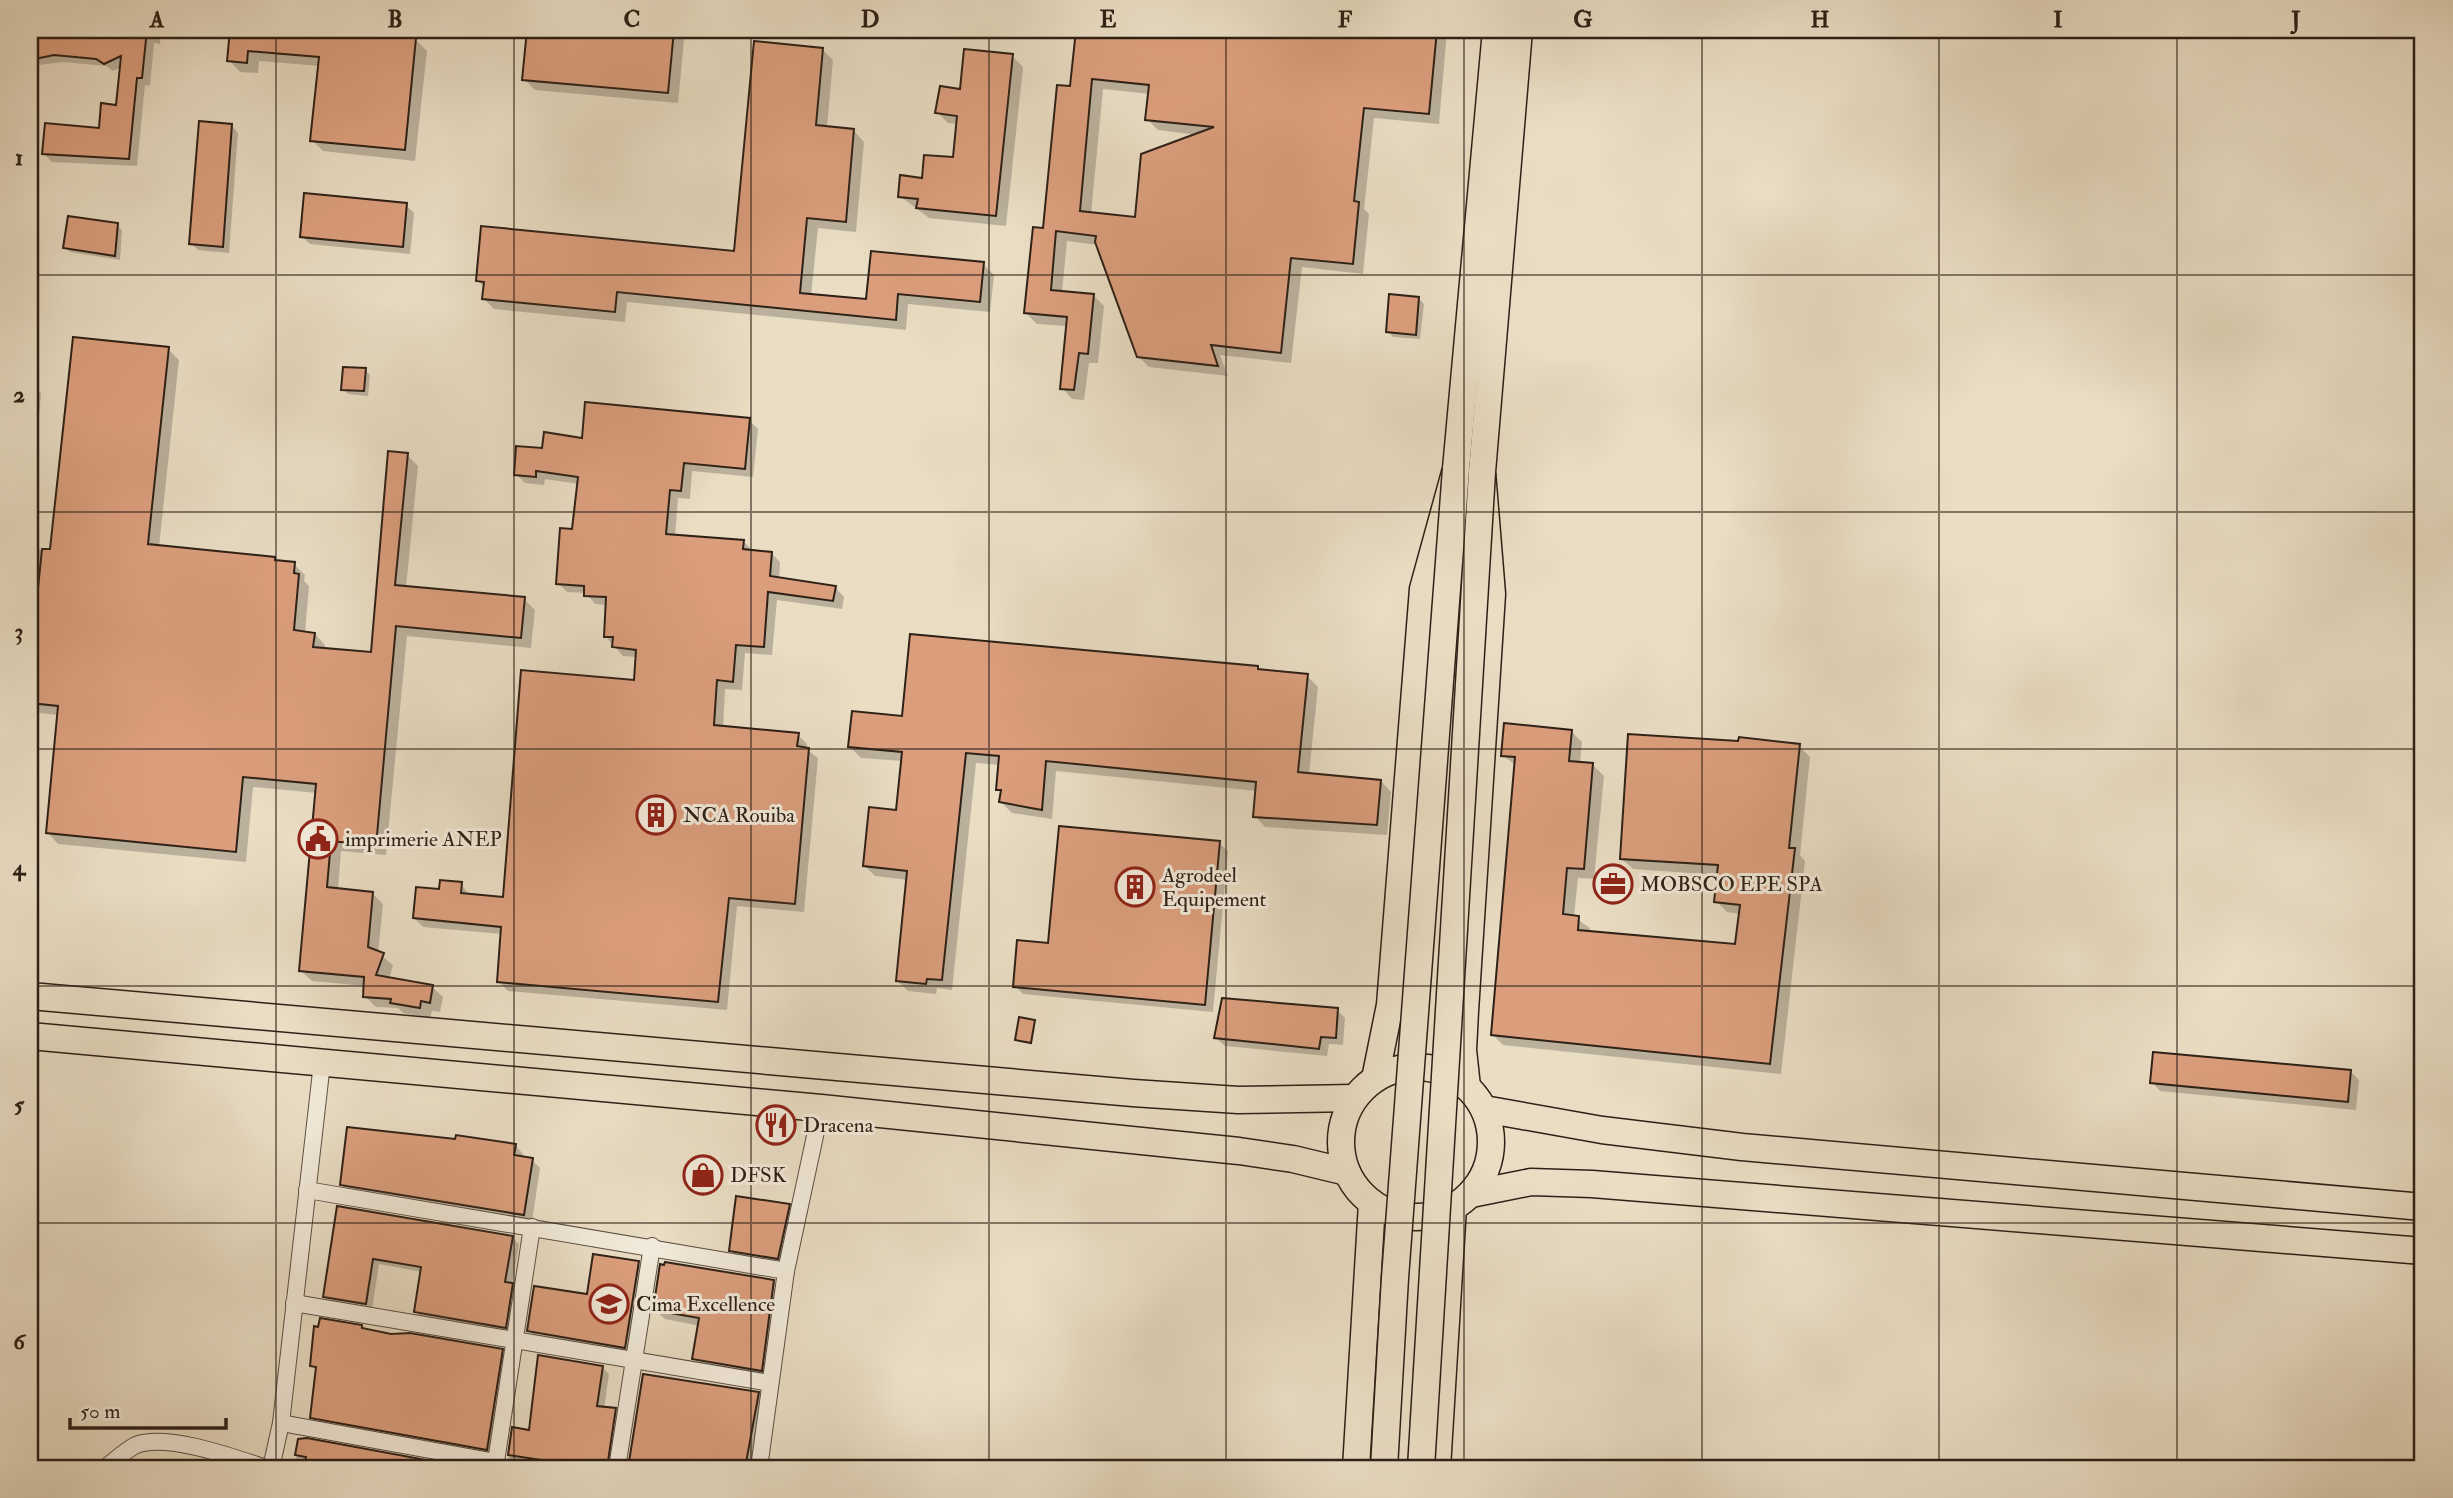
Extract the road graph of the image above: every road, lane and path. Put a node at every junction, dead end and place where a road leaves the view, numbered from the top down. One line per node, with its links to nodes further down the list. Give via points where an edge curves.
1 (1496, 30): 3 (highway)
2 (1519, 30): 3 (highway)
3 (1469, 470): 7 (highway, via 1423,589 1390,1005); 8 (highway, via 1492,594 1463,1049); 33 (highway, bridge, via 1395,1278); 34 (highway, bridge)
4 (30, 996): 9 (highway, via 1132,1093 1238,1100)
5 (30, 1036): 6 (highway)
6 (322, 1063): 10 (highway); 13 (street)
7 (1375, 1079): 8 (highway, via 1412,1067 1441,1072); 9 (highway)
8 (1467, 1087): 11 (highway)
9 (1354, 1098): 12 (highway, via 1341,1134)
10 (821, 1108): 12 (highway, via 1239,1151); 20 (street)
11 (1484, 1109): 14 (highway, via 1490,1153 1480,1182); 16 (highway, via 1602,1130 1742,1147)
12 (1347, 1172): 15 (highway)
13 (307, 1190): 17 (street); 21 (street)
14 (1462, 1201): 15 (highway, via 1433,1215 1412,1217); 19 (highway, via 1531,1182 1605,1185); 35 (highway)
15 (1372, 1203): 32 (highway)
16 (2423, 1207)
17 (532, 1227): 18 (street); 22 (street)
18 (652, 1246): 20 (street); 23 (street)
19 (2423, 1251)
20 (786, 1270): 24 (street)
21 (294, 1303): 22 (street); 25 (street)
22 (516, 1341): 23 (street); 27 (street)
23 (632, 1359): 24 (street); 30 (street)
24 (770, 1383): 31 (street)
25 (281, 1423): 27 (street); 29 (street)
26 (219, 1461): 28 (street, via 158,1442 136,1446); 29 (street)
27 (495, 1465)
28 (105, 1468)
29 (269, 1468)
30 (617, 1468)
31 (759, 1468)
32 (1356, 1468)
33 (1384, 1468)
34 (1421, 1468)
35 (1437, 1468)

